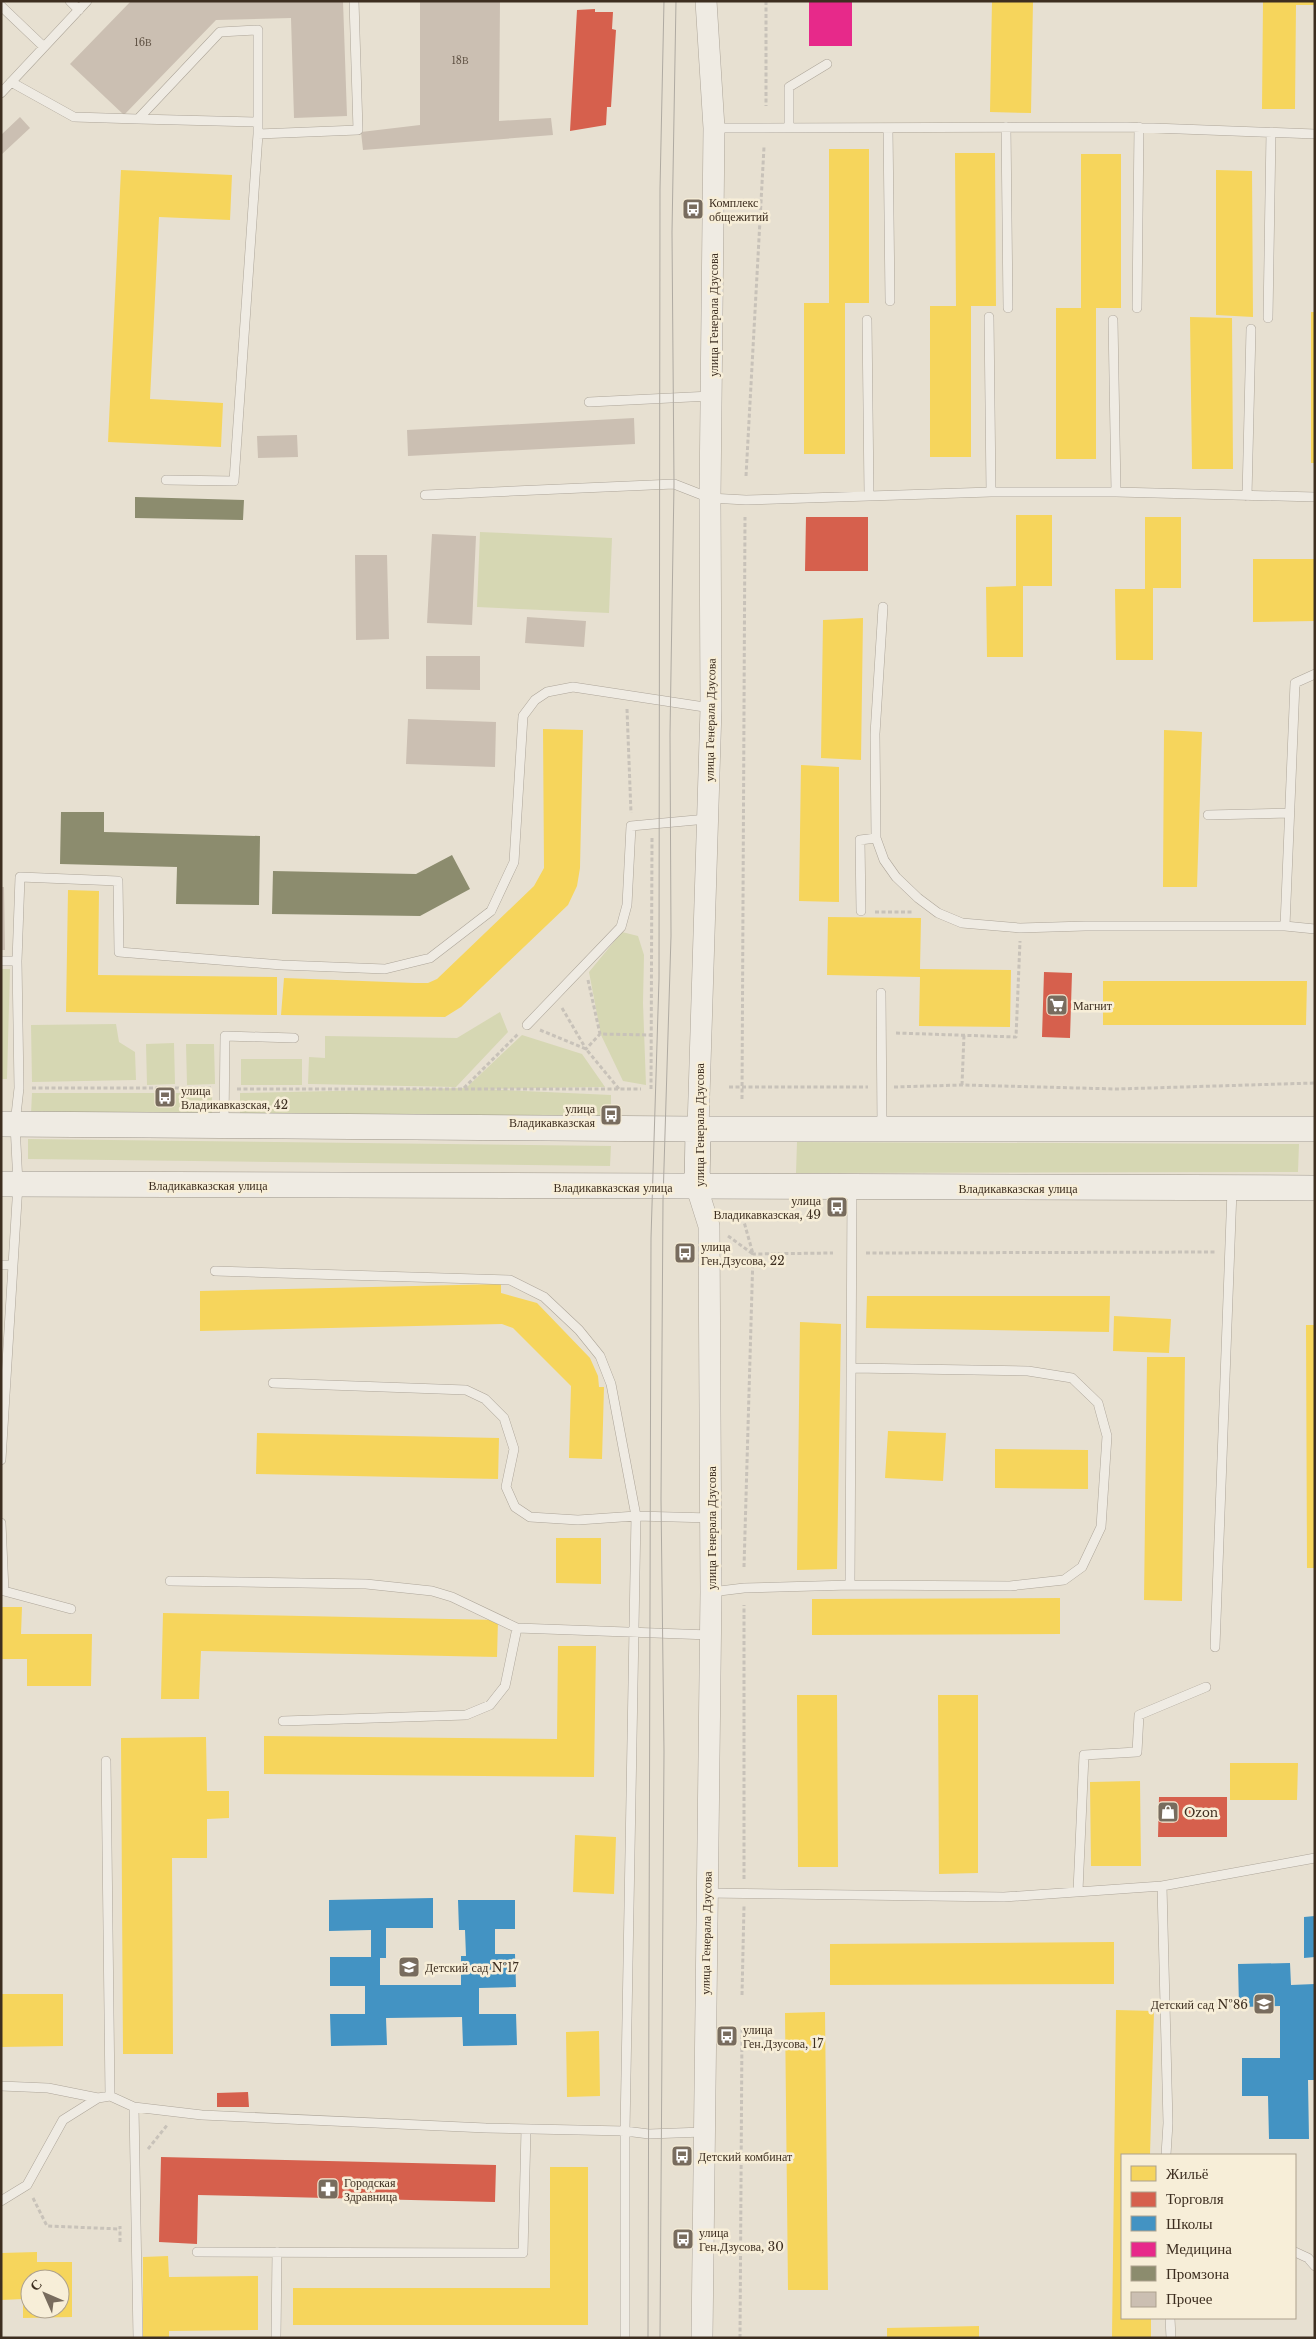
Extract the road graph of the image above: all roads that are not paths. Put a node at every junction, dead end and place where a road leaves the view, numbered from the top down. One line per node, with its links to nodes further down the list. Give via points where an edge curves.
1 (70, 1): 6 (lane)
2 (87, 1): 6 (lane)
3 (354, 1): 19 (lane, via 358,130)
4 (706, 1): 13 (street, улица Генерала Дзусова)
5 (1, 6): 7 (lane)
6 (79, 10): 7 (lane)
7 (44, 47): 9 (lane)
8 (827, 64): 14 (lane, via 789,87)
9 (11, 82): 10 (lane); 11 (lane, via 74,117)
10 (1, 92)
11 (138, 119): 12 (lane); 12 (lane, via 220,32 258,30)
12 (258, 122): 19 (lane)
13 (714, 128): 14 (lane); 29 (street, улица Генерала Дзусова)
14 (789, 128): 15 (lane)
15 (888, 128): 16 (lane); 21 (lane)
16 (1006, 128): 17 (lane); 22 (lane)
17 (1139, 128): 18 (lane); 23 (lane)
18 (1271, 132): 20 (lane); 25 (lane)
19 (258, 134): 31 (lane, via 234,481)
20 (1315, 134)
21 (890, 300)
22 (1008, 308)
23 (1137, 308)
24 (989, 317): 32 (lane)
25 (1268, 318)
26 (867, 320): 35 (lane)
27 (1113, 320): 33 (lane)
28 (1251, 330): 36 (lane)
29 (713, 396): 30 (lane); 38 (street, улица Генерала Дзусова)
30 (589, 402)
31 (166, 480)
32 (991, 492): 33 (lane); 35 (lane)
33 (1116, 492): 36 (lane)
34 (424, 495): 38 (lane, via 674,484)
35 (870, 495): 38 (lane, via 746,500)
36 (1247, 496): 37 (lane)
37 (1315, 497)
38 (710, 498): 41 (street, улица Генерала Дзусова)
39 (883, 607): 45 (lane, via 875,734)
40 (1315, 674): 42 (lane, via 1295,683)
41 (712, 708): 44 (street, улица Генерала Дзусова); 50 (lane, via 573,687 547,692 535,700 523,716 514,862 491,911 430,958 385,969 282,965 118,952 118,881 20,877)
42 (1289, 813): 43 (lane); 47 (lane)
43 (1208, 815)
44 (708, 818): 52 (lane, via 631,826 626,905 621,927); 56 (street, улица Генерала Дзусова)
45 (876, 838): 46 (lane, via 860,840); 47 (lane, via 884,860 896,878 938,913 962,923 1020,928)
46 (862, 911)
47 (1285, 926): 48 (lane)
48 (1315, 929)
49 (1, 961): 50 (lane)
50 (17, 961): 54 (lane, via 19,1088)
51 (881, 993): 57 (lane)
52 (527, 1025)
53 (294, 1038): 55 (lane, via 226,1036)
54 (8, 1124): 55 (main road); 59 (lane)
55 (224, 1125): 56 (main road)
56 (698, 1129): 57 (main road); 61 (main road, улица Генерала Дзусова)
57 (882, 1129): 58 (main road)
58 (1315, 1130)
59 (10, 1184): 61 (main road, Владикавказская улица); 65 (lane)
60 (852, 1187): 61 (main road, Владикавказская улица); 62 (main road, Владикавказская улица); 67 (lane)
61 (697, 1188): 71 (street, улица Генерала Дзусова, via 709,1226)
62 (1232, 1188): 63 (main road, Владикавказская улица); 80 (lane)
63 (1315, 1188)
64 (1, 1265): 65 (lane)
65 (13, 1265): 69 (lane)
66 (215, 1271): 70 (lane, via 510,1280 544,1297 579,1330 600,1356 611,1384)
67 (852, 1368): 74 (lane); 74 (lane, via 1028,1371 1072,1378 1098,1403 1108,1436 1101,1527 1082,1567 1064,1580 1010,1586)
68 (272, 1383): 70 (lane, via 466,1390 485,1400 504,1418 514,1449 506,1487 516,1507 530,1517 551,1520)
69 (1, 1460)
70 (636, 1516): 71 (lane); 78 (lane)
71 (711, 1518): 75 (street, улица Генерала Дзусова)
72 (1, 1523): 76 (lane, via 4,1591)
73 (170, 1581): 77 (lane, via 366,1584 432,1591)
74 (850, 1585): 75 (lane)
75 (711, 1592): 79 (street, улица Генерала Дзусова)
76 (71, 1609)
77 (517, 1628): 78 (lane); 82 (lane, via 505,1686 490,1705 466,1715)
78 (634, 1632): 79 (lane); 93 (lane)
79 (710, 1635): 87 (street, улица Генерала Дзусова)
80 (1215, 1647)
81 (1206, 1687): 86 (lane, via 1140,1715 1137,1752 1084,1754)
82 (283, 1721)
83 (106, 1761): 89 (lane)
84 (1315, 1858): 85 (lane)
85 (1162, 1886): 86 (lane); 95 (lane)
86 (1078, 1891): 87 (lane, via 1004,1897)
87 (707, 1893): 94 (street, улица Генерала Дзусова)
88 (1, 2086): 90 (lane, via 48,2088)
89 (110, 2096): 90 (lane); 91 (lane)
90 (98, 2098): 96 (lane, via 62,2120 27,2185)
91 (134, 2107): 92 (lane, via 178,2112); 102 (lane)
92 (526, 2129): 93 (lane); 98 (lane, via 523,2253)
93 (625, 2130): 94 (lane, via 649,2134); 104 (lane)
94 (703, 2132): 105 (street, улица Генерала Дзусова)
95 (1166, 2154)
96 (1, 2201)
97 (197, 2252): 98 (lane)
98 (277, 2252): 103 (lane)
99 (1296, 2252): 100 (lane)
100 (1315, 2266)
101 (1170, 2319): 106 (lane)
102 (138, 2338)
103 (276, 2338)
104 (625, 2338)
105 (702, 2338)
106 (1171, 2338)

